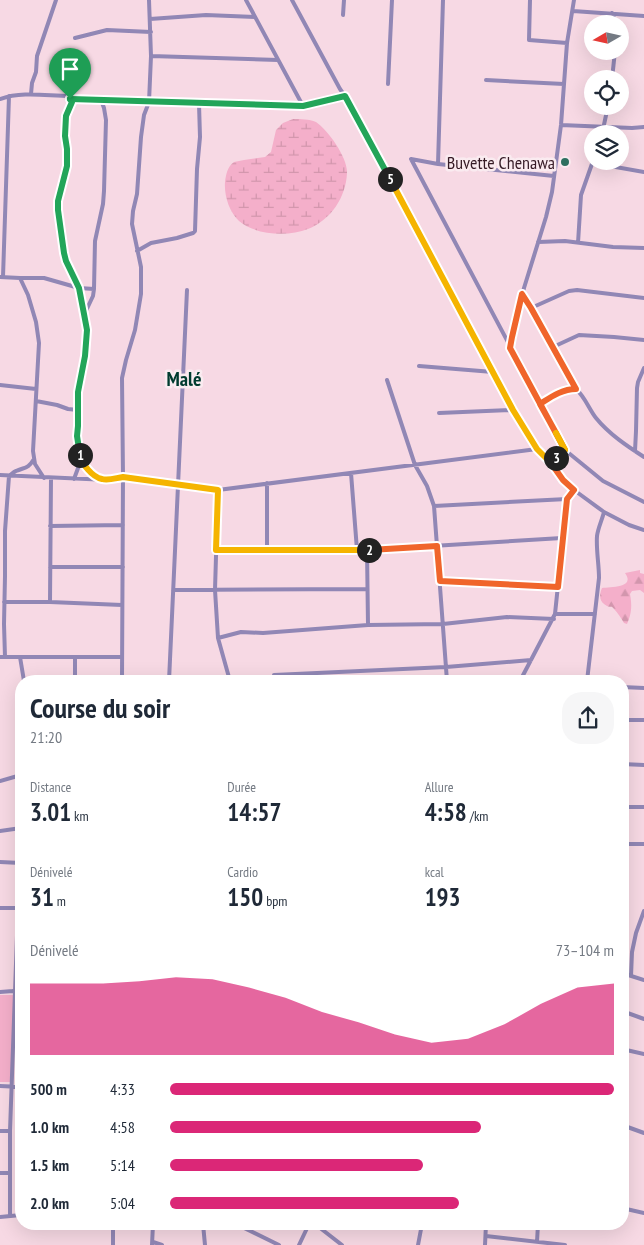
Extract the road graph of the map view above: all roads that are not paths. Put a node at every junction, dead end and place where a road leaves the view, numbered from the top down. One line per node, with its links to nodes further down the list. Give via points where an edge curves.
1 (56, 0): 24 (street, via 38,56)
2 (149, 0): 15 (street)
3 (246, 0): 14 (street)
4 (292, 0): 26 (street)
5 (344, 0): 12 (street)
6 (392, 0): 22 (street)
7 (443, 0): 37 (street)
8 (530, 0): 18 (street, via 529,40)
9 (574, 0): 10 (street)
10 (573, 11): 11 (street); 18 (street)
11 (612, 13): 13 (street)
12 (343, 15)
13 (644, 16)
14 (255, 17): 15 (street, via 206,15); 20 (street)
15 (150, 19): 16 (street)
16 (151, 32): 17 (street, via 107,30); 19 (street)
17 (75, 38)
18 (567, 43): 23 (street)
19 (151, 56): 20 (street); 30 (street)
20 (278, 60): 32 (street)
21 (486, 80): 23 (street)
22 (388, 84)
23 (564, 84): 33 (street)
24 (31, 94): 25 (street); 28 (street, via 70,96)
25 (9, 96): 27 (street); 46 (street)
26 (345, 96): 32 (street); 60 (street)
27 (0, 99)
28 (70, 99): 29 (street); 48 (street, via 65,136 67,166 58,210 66,261)
29 (101, 100): 30 (street); 49 (street, via 106,120 105,151 103,204 95,241)
30 (149, 102): 31 (street); 45 (street, via 144,115 133,211)
31 (199, 104): 32 (street); 45 (street, via 195,231 151,243)
32 (303, 106)
33 (561, 125): 34 (street); 41 (street)
34 (584, 126)
35 (629, 127): 36 (street)
36 (644, 127)
37 (438, 164): 41 (street); 57 (street, via 411,159)
38 (629, 169): 40 (street)
39 (590, 170): 43 (street, via 581,195)
40 (644, 172)
41 (554, 176): 42 (street)
42 (538, 242): 43 (street); 51 (street)
43 (578, 243): 44 (street)
44 (644, 248)
45 (137, 251): 81 (street, via 141,267 141,294 122,378)
46 (2, 277): 47 (street)
47 (20, 278): 48 (street, via 44,278); 63 (street, via 36,322 39,343)
48 (79, 288): 49 (street); 54 (street)
49 (94, 289): 54 (street)
50 (187, 290): 87 (street)
51 (522, 294): 53 (street); 57 (street)
52 (644, 298): 53 (street, via 577,290)
53 (531, 308): 56 (street)
54 (84, 314): 67 (street, via 87,330)
55 (644, 340): 56 (street, via 579,335)
56 (553, 347): 64 (street)
57 (510, 348): 66 (street)
58 (419, 366): 60 (street)
59 (644, 368): 72 (street, via 638,382)
60 (493, 372): 68 (street)
61 (388, 380): 77 (street)
62 (0, 385): 63 (street)
63 (36, 389): 65 (street)
64 (576, 389): 66 (street, via 560,392); 72 (street, via 602,425)
65 (36, 401): 67 (street); 74 (street)
66 (540, 404): 71 (street)
67 (78, 410): 75 (street, via 77,436)
68 (513, 410): 69 (street); 70 (street)
69 (439, 413)
70 (537, 449): 76 (street); 77 (street)
71 (565, 450): 76 (street); 91 (street, via 603,481)
72 (634, 451): 73 (street)
73 (644, 457)
74 (34, 459): 80 (street, via 26,468); 82 (street)
75 (81, 460): 84 (street); 85 (street)
76 (551, 463): 89 (street)
77 (415, 465): 78 (street); 92 (street)
78 (351, 473): 86 (street); 102 (street)
79 (0, 476): 80 (street)
80 (9, 476): 82 (street); 97 (street)
81 (123, 477): 85 (street); 87 (street); 94 (street)
82 (44, 478): 83 (street)
83 (51, 478): 84 (street); 95 (street)
84 (74, 478): 85 (street)
85 (100, 479)
86 (267, 483): 88 (street); 100 (street)
87 (178, 484): 88 (street); 111 (street)
88 (218, 490): 101 (street)
89 (574, 490): 90 (street); 93 (street)
90 (567, 499): 92 (street); 98 (street)
91 (644, 502)
92 (434, 506): 99 (street)
93 (604, 512): 96 (street); 117 (street, via 598,534 599,578)
94 (123, 525): 95 (street); 105 (street)
95 (50, 526): 104 (street)
96 (644, 530)
97 (2, 531): 107 (street)
98 (562, 538): 99 (street); 109 (street)
99 (437, 546): 103 (street); 108 (street)
100 (267, 549): 101 (street); 102 (street)
101 (216, 550): 112 (street)
102 (356, 550): 103 (street)
103 (367, 550): 110 (street)
104 (50, 567): 105 (street); 114 (street)
105 (122, 567): 115 (street)
106 (0, 576): 107 (street)
107 (5, 576): 113 (street)
108 (440, 581): 109 (street); 120 (street)
109 (558, 587): 116 (street)
110 (367, 589): 112 (street); 121 (street)
111 (173, 590): 112 (street); 133 (street)
112 (215, 590): 122 (street)
113 (4, 602): 114 (street); 119 (street)
114 (50, 602): 115 (street)
115 (122, 604): 127 (street)
116 (556, 614): 117 (street); 118 (street)
117 (595, 614): 138 (street)
118 (554, 619): 120 (street, via 507,617); 128 (street)
119 (2, 624): 123 (street)
120 (443, 624): 121 (street); 129 (street)
121 (368, 625): 122 (street, via 241,632)
122 (218, 638): 134 (street)
123 (5, 656): 124 (street); 125 (street)
124 (0, 657)
125 (20, 657): 126 (street); 130 (street)
126 (75, 657): 127 (street); 131 (street)
127 (122, 657): 132 (street)
128 (531, 660): 129 (street); 137 (street)
129 (446, 667): 135 (street); 136 (street)
130 (23, 675)
131 (75, 675)
132 (122, 675)
133 (169, 675)
134 (228, 675)
135 (274, 675)
136 (447, 675)
137 (523, 675)
138 (588, 675)
139 (629, 687): 140 (street)
140 (644, 688)
141 (629, 720): 142 (street)
142 (644, 720)
143 (629, 764): 144 (street)
144 (644, 765)
145 (15, 777): 146 (street)
146 (0, 781)
147 (629, 807): 148 (street)
148 (644, 807)
149 (15, 829): 150 (street)
150 (0, 831)
151 (629, 844): 152 (street)
152 (644, 844)
153 (0, 862): 154 (street)
154 (15, 863)
155 (0, 908): 156 (street)
156 (15, 908)
157 (644, 911): 158 (street, via 632,952)
158 (631, 976): 159 (street)
159 (644, 980)
160 (15, 991): 161 (street)
161 (0, 992)
162 (15, 1014): 168 (street)
163 (629, 1014): 164 (street)
164 (644, 1019)
165 (629, 1051): 166 (street)
166 (644, 1054)
167 (0, 1086): 168 (street)
168 (13, 1086): 171 (street)
169 (629, 1128): 172 (street)
170 (0, 1131): 171 (street)
171 (10, 1131): 173 (street)
172 (644, 1133)
173 (10, 1173): 174 (street); 177 (street)
174 (0, 1174)
175 (629, 1210): 176 (street)
176 (644, 1213)
177 (10, 1216): 178 (street); 179 (street)
178 (15, 1216)
179 (0, 1217)
180 (113, 1230): 195 (street)
181 (153, 1230): 191 (street)
182 (204, 1230): 197 (street)
183 (248, 1230): 198 (street)
184 (306, 1230): 199 (street)
185 (323, 1230): 193 (street)
186 (421, 1230): 200 (street)
187 (486, 1230): 189 (street)
188 (538, 1230): 190 (street)
189 (486, 1236): 192 (street); 201 (street)
190 (537, 1242): 192 (street); 194 (street)
191 (152, 1243): 196 (street)
192 (523, 1243)
193 (341, 1244)
194 (554, 1244): 202 (street)
195 (113, 1245)
196 (162, 1245)
197 (204, 1245)
198 (279, 1245)
199 (299, 1245)
200 (418, 1245)
201 (485, 1245)
202 (565, 1245)

